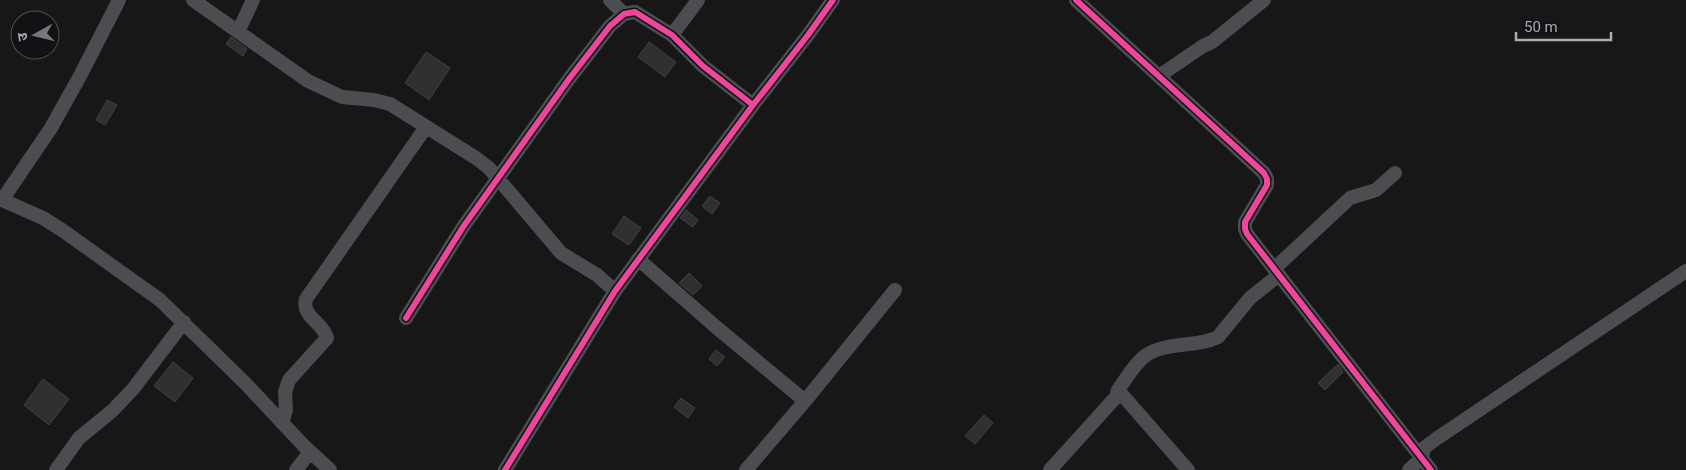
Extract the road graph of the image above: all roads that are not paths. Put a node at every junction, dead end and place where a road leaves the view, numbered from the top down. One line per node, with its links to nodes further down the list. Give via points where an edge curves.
1 (119, 0): 17 (street, via 51,128)
2 (193, 0): 10 (street)
3 (253, 0): 10 (street)
4 (610, 0): 9 (street)
5 (698, 0): 11 (street)
6 (833, 0): 13 (street)
7 (1076, 0): 12 (street)
8 (1264, 0): 12 (street, via 1212,42)
9 (624, 14): 11 (street, via 635,12); 16 (street, via 610,26 569,79)
10 (238, 32): 14 (street, via 334,94 390,104)
11 (672, 34): 13 (street, via 703,66)
12 (1159, 76): 20 (street, via 1264,173 1267,185 1245,222 1245,229)
13 (753, 105): 18 (street)
14 (426, 127): 16 (street, via 476,158); 27 (street, via 306,299 306,311 327,338 289,380)
15 (1395, 173): 20 (street, via 1376,190 1350,198)
16 (498, 178): 22 (street, via 561,253 597,275); 23 (street)
17 (1, 200): 24 (street, via 62,230 160,300)
18 (638, 259): 22 (street); 26 (street)
19 (1686, 271): 29 (street, via 1436,439 1424,448)
20 (1277, 272): 25 (street, via 1250,298 1218,337 1169,347 1146,356); 29 (street)
21 (895, 290): 26 (street)
22 (614, 291): 33 (street)
23 (406, 318)
24 (184, 322): 27 (street); 30 (street, via 133,389 79,438)
25 (1118, 390): 35 (street, via 1116,397); 36 (street)
26 (805, 401): 34 (street)
27 (282, 423): 28 (street)
28 (310, 452): 31 (street); 32 (street)
29 (1422, 458): 37 (street); 38 (street)
30 (56, 470)
31 (296, 470)
32 (330, 470)
33 (505, 470)
34 (746, 470)
35 (1050, 470)
36 (1188, 470)
37 (1409, 470)
38 (1431, 470)

